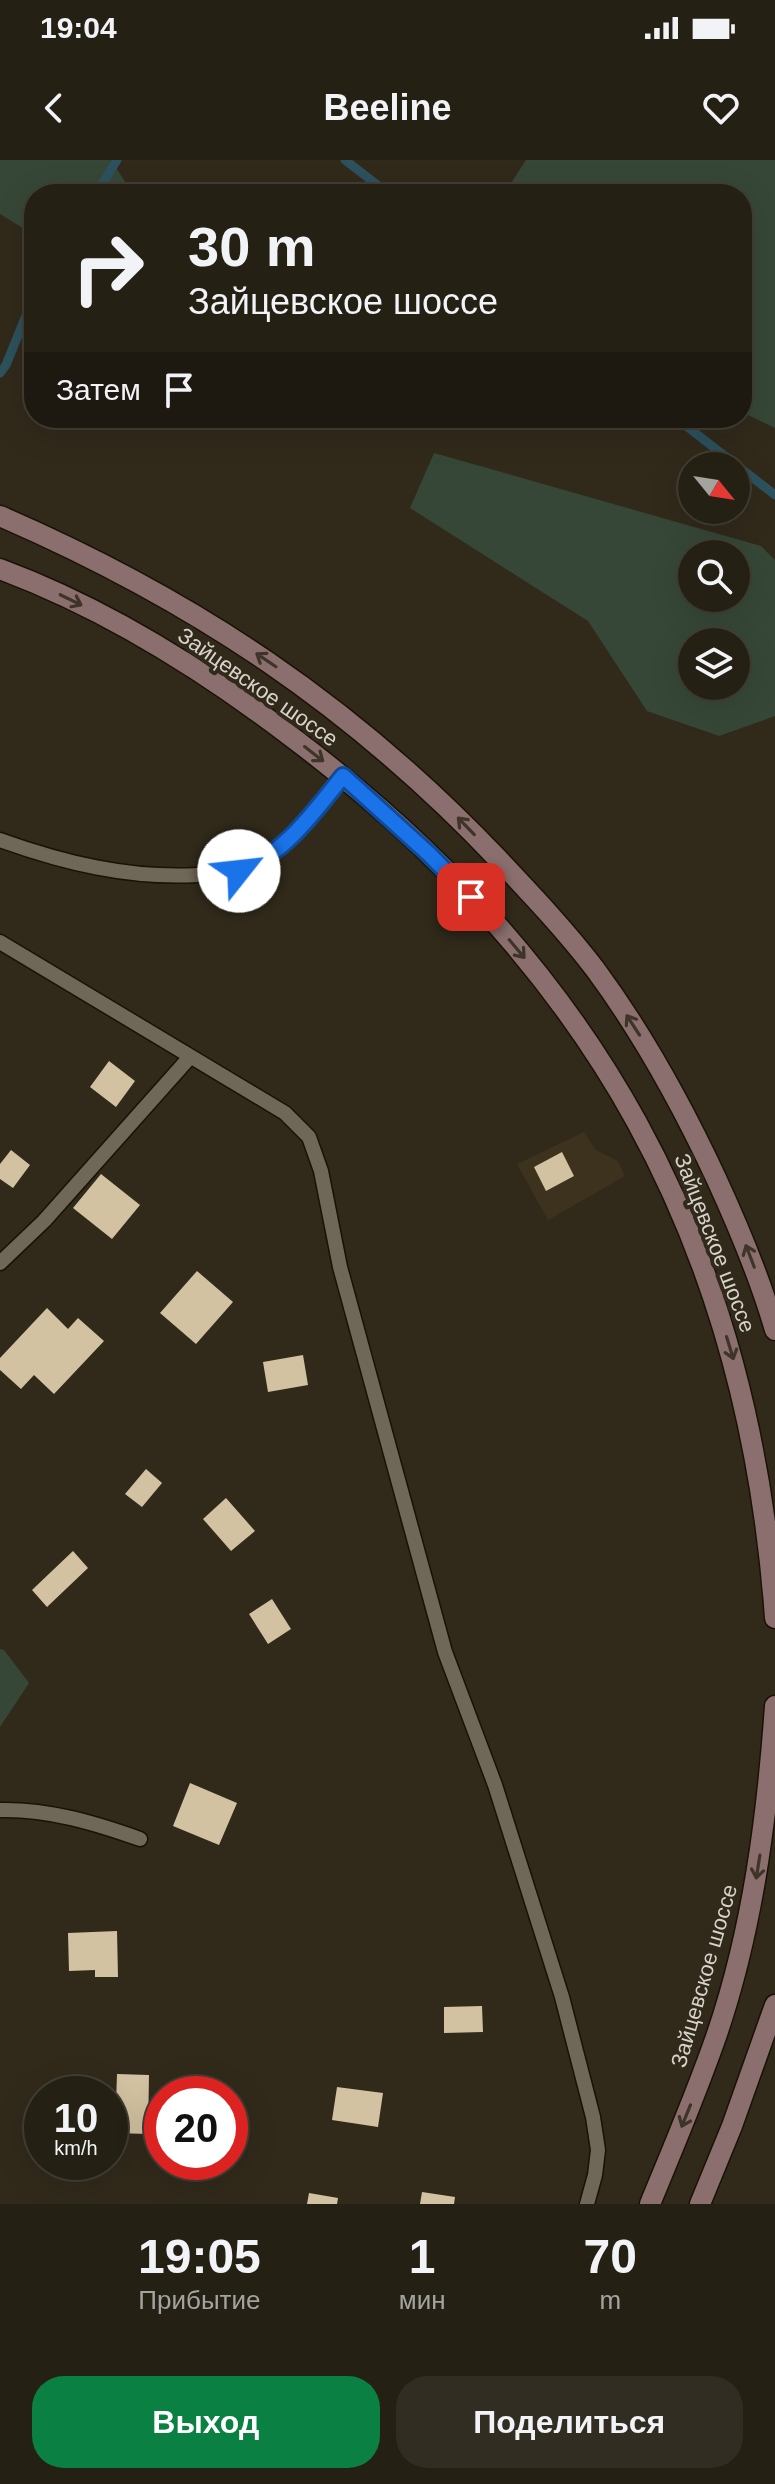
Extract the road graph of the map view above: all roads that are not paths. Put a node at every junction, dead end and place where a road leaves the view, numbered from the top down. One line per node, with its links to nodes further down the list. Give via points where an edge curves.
1 (0, 516): 8 (main road, Зайцевское шоссе, one-way to 1, via 720,1187 657,1063 571,940 458,816 325,702 214,626)
2 (0, 569): 3 (main road, Зайцевское шоссе, one-way to 3, via 75,602 198,670)
3 (343, 776): 4 (lane, via 308,820 270,855 231,872 168,877 131,873 61,860); 9 (main road, Зайцевское шоссе, one-way to 9, via 492,919 583,1033 647,1138 682,1213 733,1356 760,1487)
4 (0, 840)
5 (0, 942): 6 (lane)
6 (190, 1057): 7 (lane); 14 (lane, via 285,1113 309,1137 321,1171 340,1267 445,1652 495,1785 570,2027 598,2150)
7 (0, 1263)
8 (775, 1330)
9 (775, 1618)
10 (775, 1706): 15 (main road, Зайцевское шоссе, one-way to 15, via 762,1839 740,1953 718,2032)
11 (0, 1810): 12 (lane, via 62,1815)
12 (140, 1839)
13 (775, 2005): 16 (main road)
14 (587, 2204)
15 (650, 2204)
16 (700, 2204)

